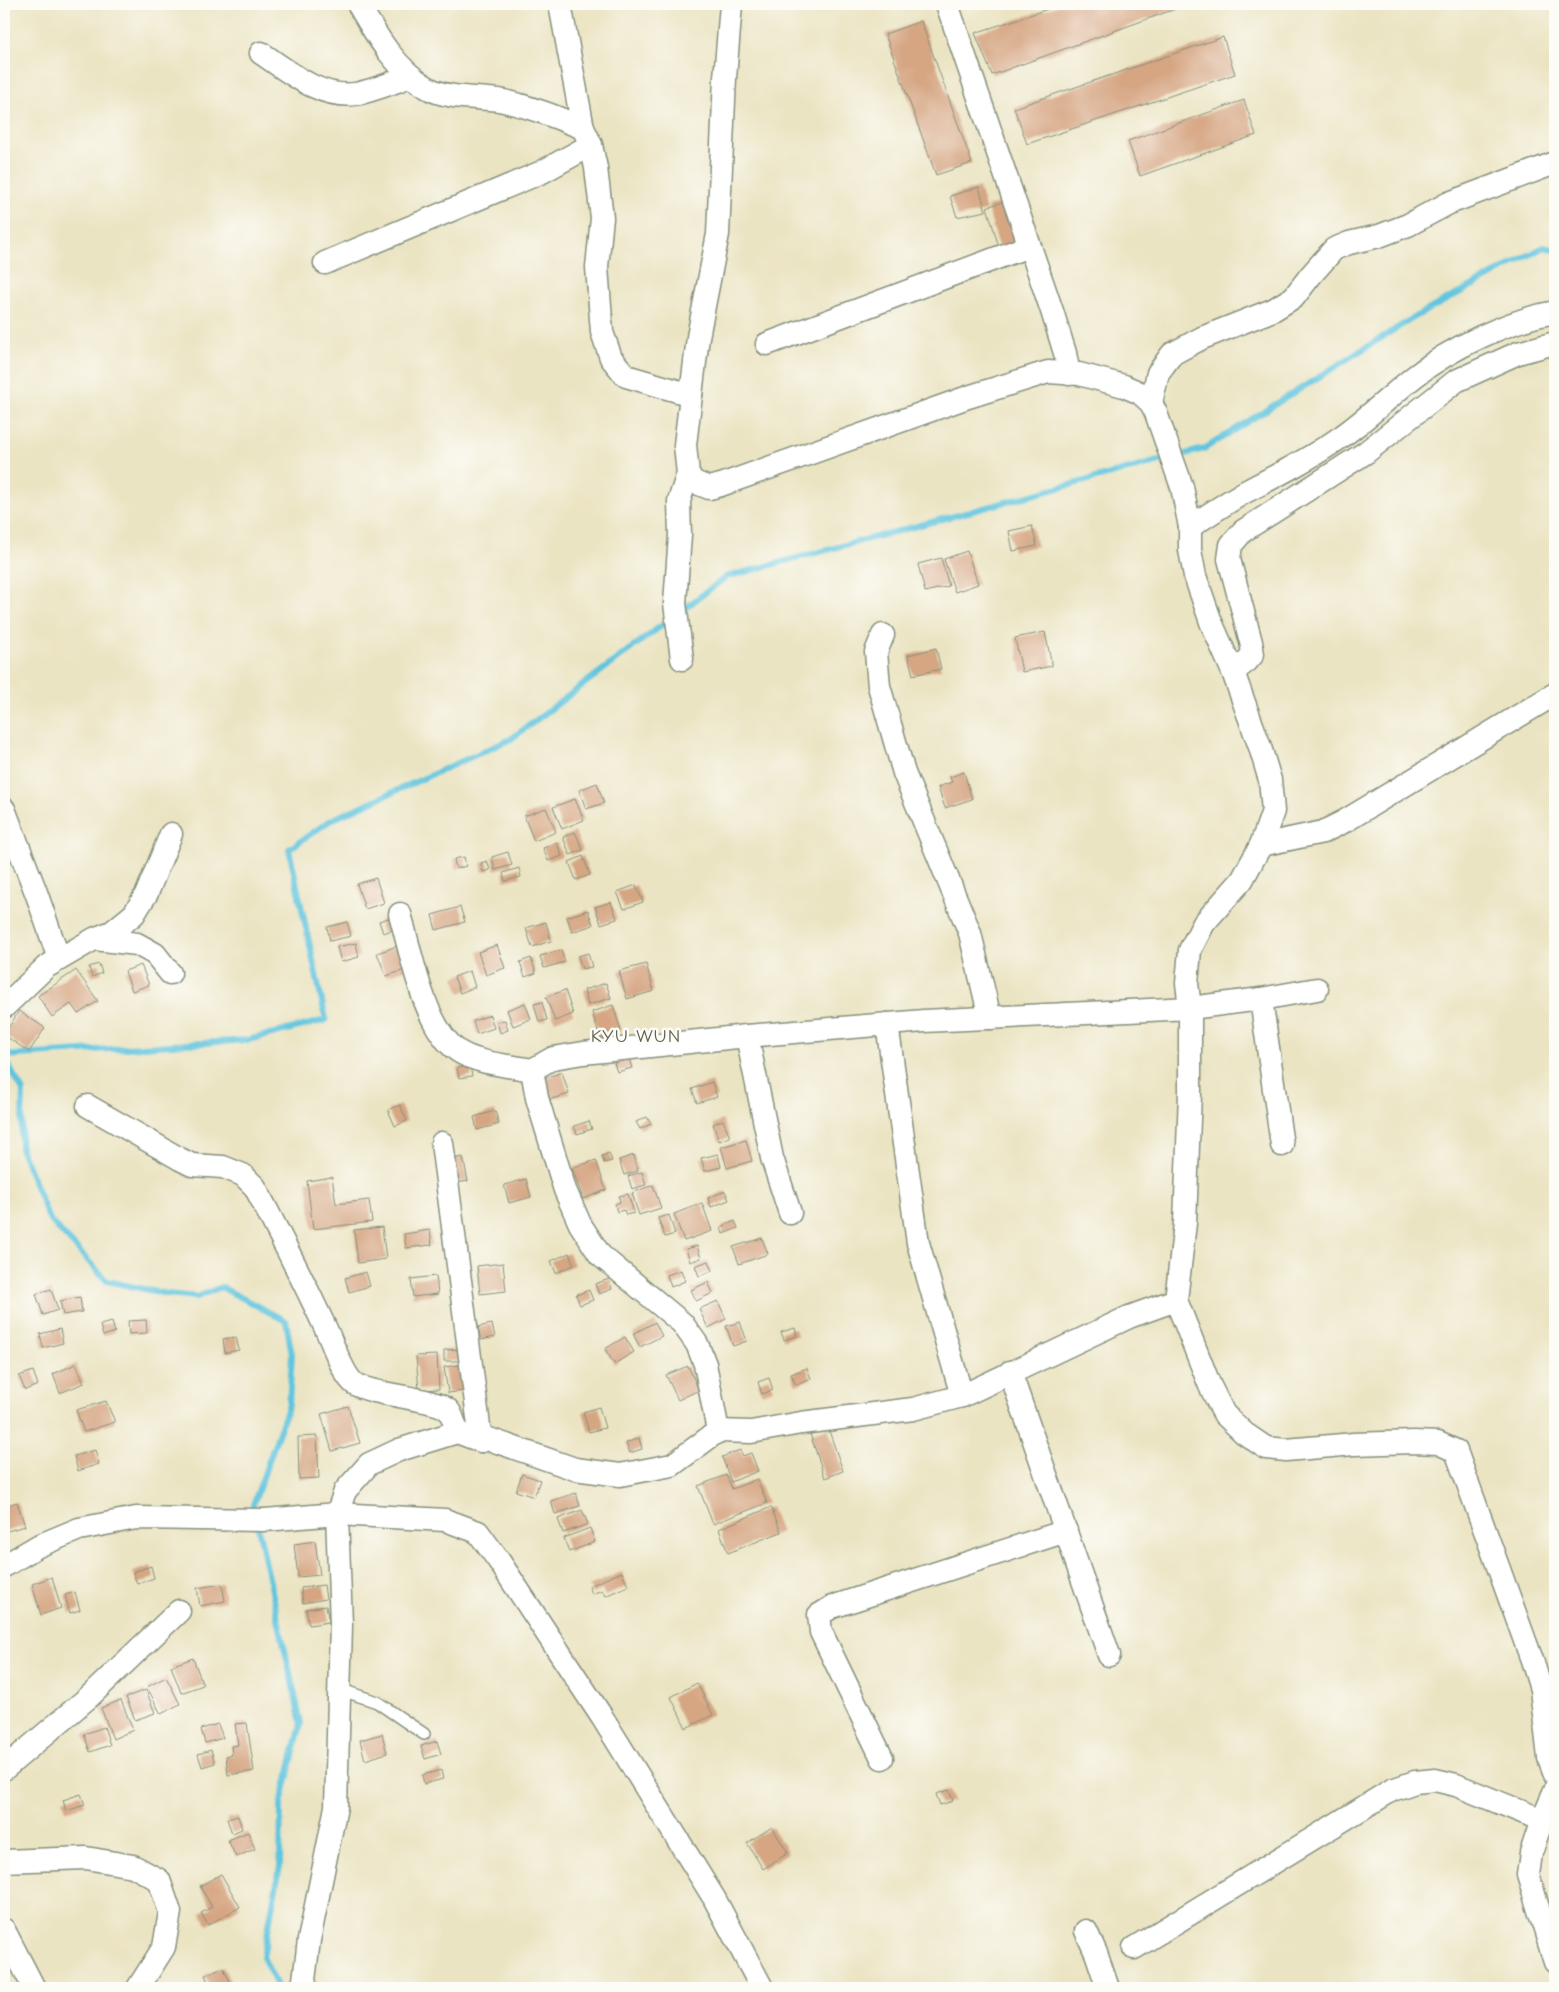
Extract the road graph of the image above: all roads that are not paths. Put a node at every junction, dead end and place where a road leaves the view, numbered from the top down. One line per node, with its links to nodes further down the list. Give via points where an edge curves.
1 (358, 4): 6 (street, via 402,70)
2 (560, 4): 7 (street)
3 (731, 4): 15 (street, via 718,234 698,337)
4 (947, 4): 9 (street)
5 (261, 53): 6 (street, via 326,92 354,94)
6 (412, 76): 7 (street, via 429,90 536,109)
7 (587, 136): 10 (street, via 542,172); 15 (street, via 596,168 602,218 597,267 602,332 611,358 626,376)
8 (1555, 163): 16 (street, via 1449,203 1408,225 1334,250 1294,297 1273,310 1202,338 1172,354 1158,374)
9 (1029, 246): 13 (street); 14 (street)
10 (325, 263)
11 (1555, 312): 18 (street, via 1490,332 1445,356 1415,376 1342,437)
12 (1555, 343): 21 (street, via 1518,353 1456,381 1365,453 1244,530 1231,545 1229,559 1253,654)
13 (767, 344)
14 (1067, 363): 16 (street, via 1079,374 1124,386 1140,393); 17 (street, via 721,485 701,486)
15 (691, 395): 17 (street, via 685,445)
16 (1151, 403): 18 (street, via 1182,487)
17 (688, 474): 20 (street, via 679,501 676,614)
18 (1190, 527): 21 (street, via 1195,576)
19 (883, 635): 34 (street, via 876,652 879,686 904,773 970,933)
20 (682, 659)
21 (1233, 672): 25 (street, via 1270,780 1273,811)
22 (1555, 694): 25 (street, via 1338,825 1323,832)
23 (4, 809): 28 (street)
24 (171, 834): 27 (street, via 147,893 134,914 112,932)
25 (1261, 845): 33 (street, via 1242,880 1204,923 1190,950 1187,983)
26 (400, 914): 37 (street, via 427,1010 449,1043 474,1058)
27 (94, 939): 28 (street); 29 (street, via 136,944 155,954)
28 (59, 959): 32 (street, via 46,967)
29 (170, 973)
30 (1317, 989): 31 (street)
31 (1261, 999): 33 (street); 40 (street)
32 (4, 1007)
33 (1190, 1008): 34 (street); 42 (street, via 1185,1223)
34 (990, 1018): 35 (street)
35 (887, 1024): 36 (street); 44 (street, via 918,1243)
36 (747, 1036): 37 (street, via 583,1053 553,1058); 41 (street, via 772,1158)
37 (532, 1070): 45 (street, via 562,1181 580,1224 600,1255 682,1323 697,1344 705,1364)
38 (88, 1106): 46 (street, via 192,1165 224,1167 243,1176 255,1187 327,1329 342,1367 354,1384 437,1403 449,1410)
39 (442, 1143): 47 (street)
40 (1282, 1145)
41 (790, 1213)
42 (1176, 1300): 43 (street, via 1130,1317); 57 (street, via 1224,1414 1266,1448 1286,1450 1438,1442 1456,1451 1532,1660 1540,1690 1549,1758)
43 (1010, 1372): 44 (street); 49 (street)
44 (962, 1396): 45 (street, via 913,1409 751,1432)
45 (718, 1431): 47 (street, via 672,1465 620,1476 575,1469 489,1439)
46 (457, 1432): 47 (street); 48 (street, via 400,1450 369,1464 346,1492)
47 (481, 1441)
48 (337, 1514): 50 (street, via 265,1520 136,1518 79,1529 38,1546); 53 (street, via 341,1625); 68 (street, via 445,1520 478,1532 602,1717 714,1898)
49 (1066, 1531): 52 (street); 55 (street, via 832,1607 819,1615 820,1632)
50 (4, 1566)
51 (179, 1611): 56 (street, via 90,1696)
52 (1109, 1655)
53 (339, 1689): 54 (lane, via 377,1702); 67 (street, via 336,1807 308,1940)
54 (424, 1734)
55 (882, 1758)
56 (4, 1769)
57 (1555, 1774)
58 (1555, 1790): 59 (street)
59 (1542, 1820): 63 (street, via 1456,1785 1435,1780 1415,1782 1392,1790); 64 (street, via 1528,1874)
60 (4, 1861): 66 (street, via 86,1858 133,1866 159,1880 170,1912 164,1947)
61 (4, 1930): 65 (street)
62 (1086, 1931): 69 (street)
63 (1134, 1948)
64 (1555, 1962)
65 (34, 1988)
66 (138, 1988)
67 (306, 1988)
68 (762, 1988)
69 (1108, 1988)

